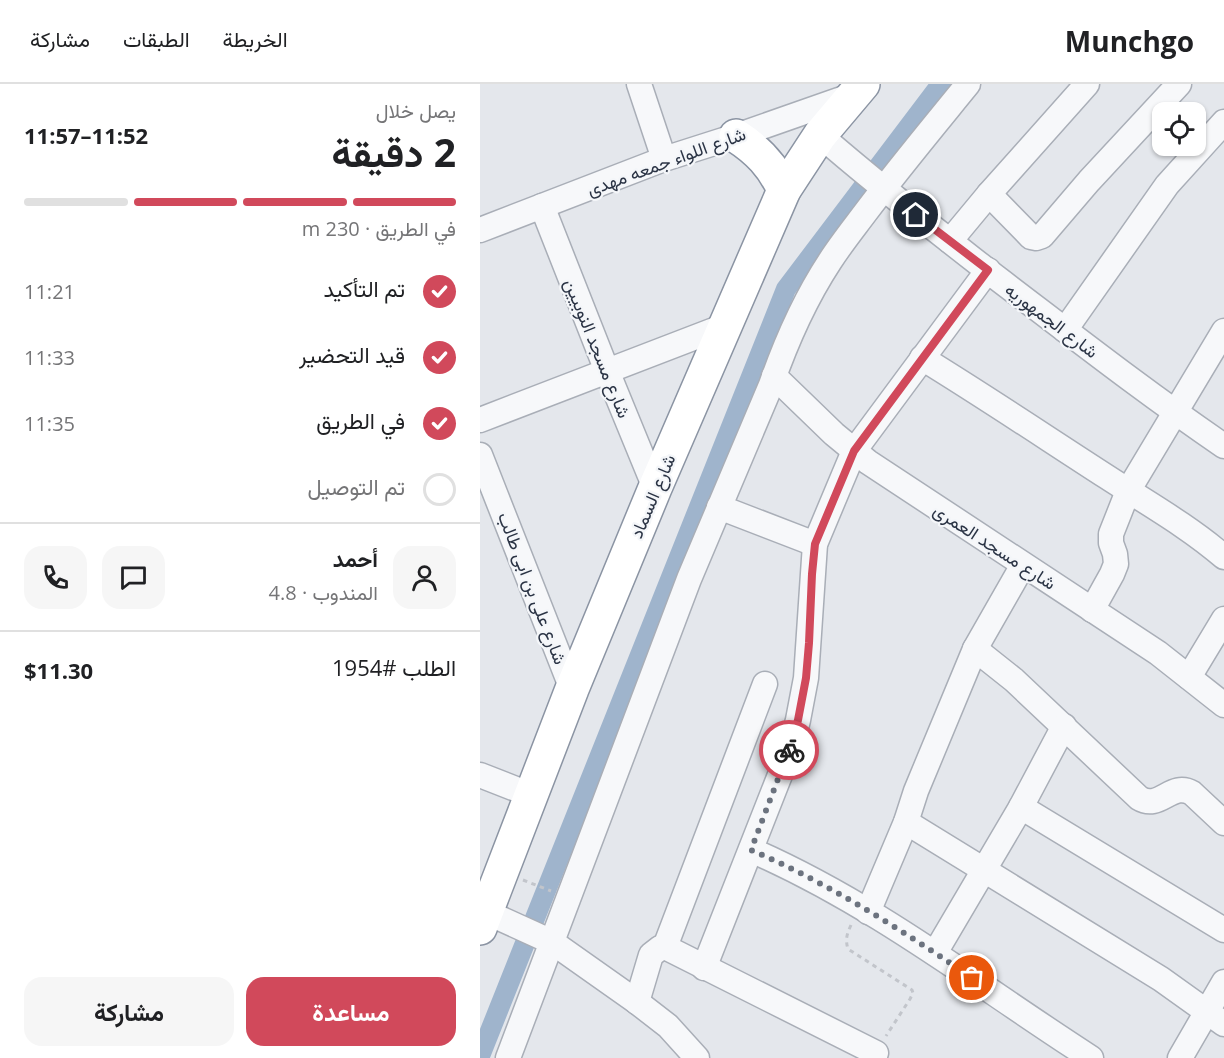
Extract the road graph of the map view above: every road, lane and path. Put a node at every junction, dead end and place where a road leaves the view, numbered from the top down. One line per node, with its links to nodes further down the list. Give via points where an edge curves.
1 (639, 84): 9 (street)
2 (968, 84): 10 (street)
3 (1087, 84): 12 (street)
4 (1179, 84): 12 (street, via 1042,236 1031,237)
5 (858, 90): 7 (street, شارع اللواء جمعه مهدى); 8 (highway, شارع السماد)
6 (1224, 122): 18 (street, via 1167,185)
7 (736, 136): 9 (street, شارع اللواء جمعه مهدى); 11 (highway, via 760,153)
8 (830, 143): 10 (street, شارع الجمهوريه); 11 (highway, شارع السماد)
9 (664, 159): 13 (street, شارع اللواء جمعه مهدى)
10 (877, 184): 15 (street, شارع الجمهوريه); 22 (street, via 811,294)
11 (784, 190): 17 (highway, شارع السماد)
12 (989, 194): 15 (street)
13 (542, 206): 14 (street, شارع اللواء جمعه مهدى); 21 (street, شارع مسجد النوبيين)
14 (480, 230)
15 (950, 241): 16 (street, شارع الجمهوريه)
16 (988, 270): 18 (street, شارع الجمهوريه); 20 (street)
17 (727, 325): 21 (street); 28 (highway, شارع السماد)
18 (1065, 330): 23 (street, شارع الجمهوريه)
19 (1221, 342): 23 (street)
20 (922, 358): 26 (street); 29 (street)
21 (607, 371): 24 (street); 28 (street, شارع مسجد النوبيين)
22 (774, 376): 26 (street, شارع مسجد العمرى); 30 (street)
23 (1174, 412): 25 (street, شارع الجمهوريه); 29 (street)
24 (480, 420)
25 (1224, 446)
26 (854, 451): 31 (street); 33 (street, شارع مسجد العمرى)
27 (481, 461): 39 (street, شارع على بن ابى طالب)
28 (655, 488): 39 (highway, شارع السماد)
29 (1128, 491): 32 (street, via 1182,524); 34 (street, via 1111,534 1116,564)
30 (719, 507): 31 (street); 54 (street)
31 (815, 544): 47 (street, via 806,678 798,720)
32 (1224, 557)
33 (1023, 565): 34 (street, شارع مسجد العمرى); 36 (street)
34 (1092, 610): 37 (street, شارع مسجد العمرى)
35 (1224, 619): 37 (street)
36 (975, 649): 41 (street); 45 (street)
37 (1189, 677): 40 (street, شارع مسجد العمرى)
38 (765, 684): 55 (street)
39 (572, 689): 43 (highway, شارع السماد)
40 (1224, 705)
41 (1064, 726): 44 (street); 46 (street, via 1145,802 1186,790)
42 (480, 775): 43 (street)
43 (531, 795): 51 (highway, شارع السماد)
44 (1021, 807): 48 (street); 53 (street)
45 (906, 822): 48 (street); 52 (street)
46 (1224, 823)
47 (751, 850): 52 (street); 57 (street)
48 (985, 870): 56 (street); 60 (street)
49 (524, 880): 50 (path)
50 (552, 891)
51 (490, 908): 54 (street)
52 (863, 909): 56 (street); 61 (path, via 846,936 848,949 913,993)
53 (1224, 930)
54 (544, 939): 59 (street); 62 (street)
55 (665, 947): 57 (street); 59 (street, via 651,955)
56 (934, 953): 64 (street)
57 (704, 968): 61 (street)
58 (1224, 982): 60 (street)
59 (637, 1002): 63 (street, via 668,1026)
60 (1215, 1017): 65 (street)
61 (874, 1055)
62 (508, 1058)
63 (697, 1058)
64 (1091, 1058)
65 (1180, 1058)

